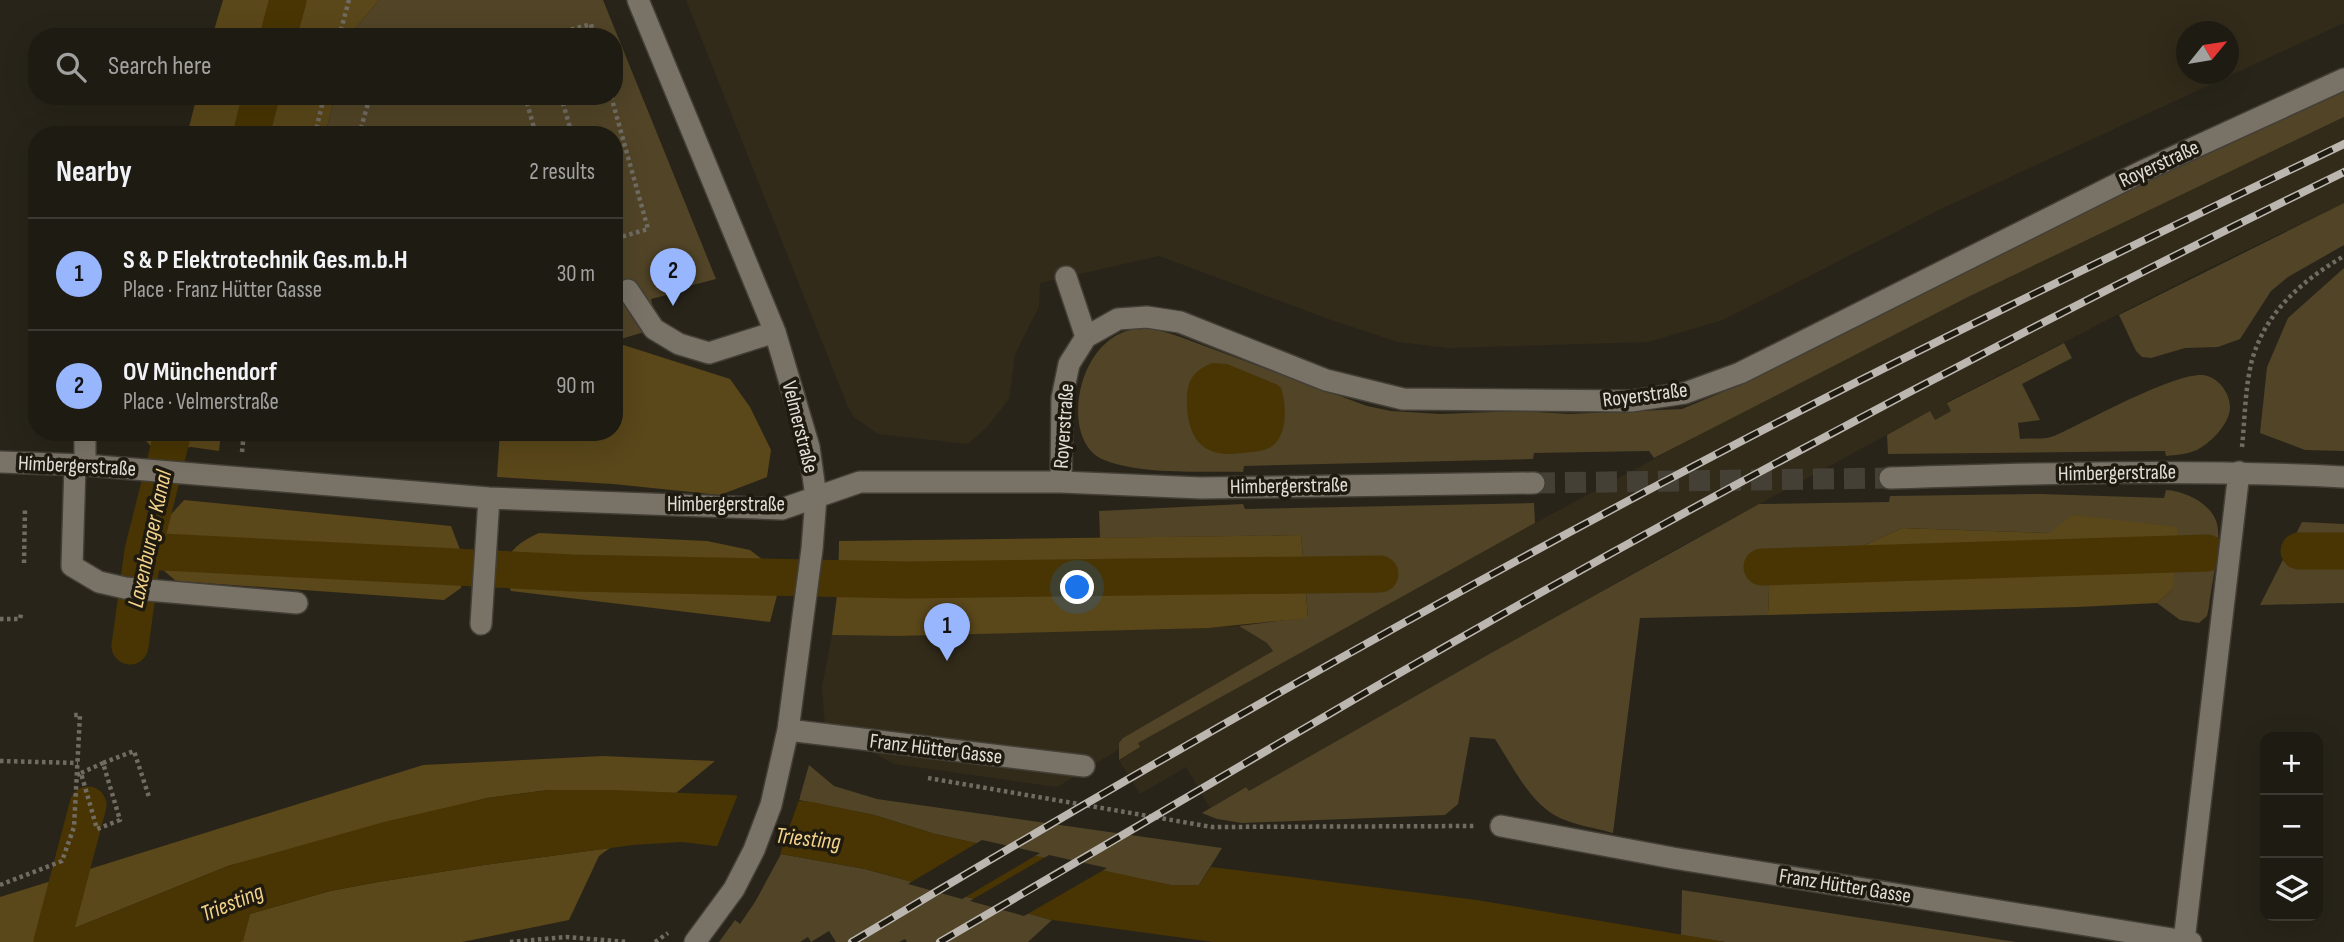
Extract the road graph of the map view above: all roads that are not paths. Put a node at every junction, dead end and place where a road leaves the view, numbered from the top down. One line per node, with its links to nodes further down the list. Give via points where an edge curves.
1 (638, 0): 5 (street, Velmerstraße)
2 (2344, 79): 6 (street, Royerstraße, via 2145,170 1740,373 1685,393 1631,401 1403,399 1326,380 1180,322 1118,318)
3 (1066, 278): 6 (street)
4 (628, 290): 5 (street, via 654,330 709,353)
5 (775, 332): 15 (street, Velmerstraße, via 809,447)
6 (1086, 337): 13 (street, Royerstraße, via 1069,364 1062,398)
7 (84, 441): 9 (street)
8 (0, 462): 9 (street, Himbergerstraße)
9 (80, 465): 16 (street, Himbergerstraße); 17 (street, via 72,566 99,582 125,588)
10 (2239, 472): 11 (street, Himbergerstraße); 12 (street, Himbergerstraße); 23 (street)
11 (2344, 477)
12 (1890, 478)
13 (1060, 482): 14 (street, Himbergerstraße, via 1201,488); 15 (street, Himbergerstraße, via 860,482)
14 (1534, 483)
15 (816, 497): 16 (street, Himbergerstraße, via 782,509); 19 (street, Velmerstraße)
16 (489, 498): 18 (street)
17 (297, 603)
18 (481, 624)
19 (788, 730): 20 (street, Franz Hütter Gasse); 22 (street, Velmerstraße, via 763,827 734,890)
20 (1084, 766)
21 (1501, 826): 23 (street, Franz Hütter Gasse)
22 (695, 942)
23 (2187, 942)

